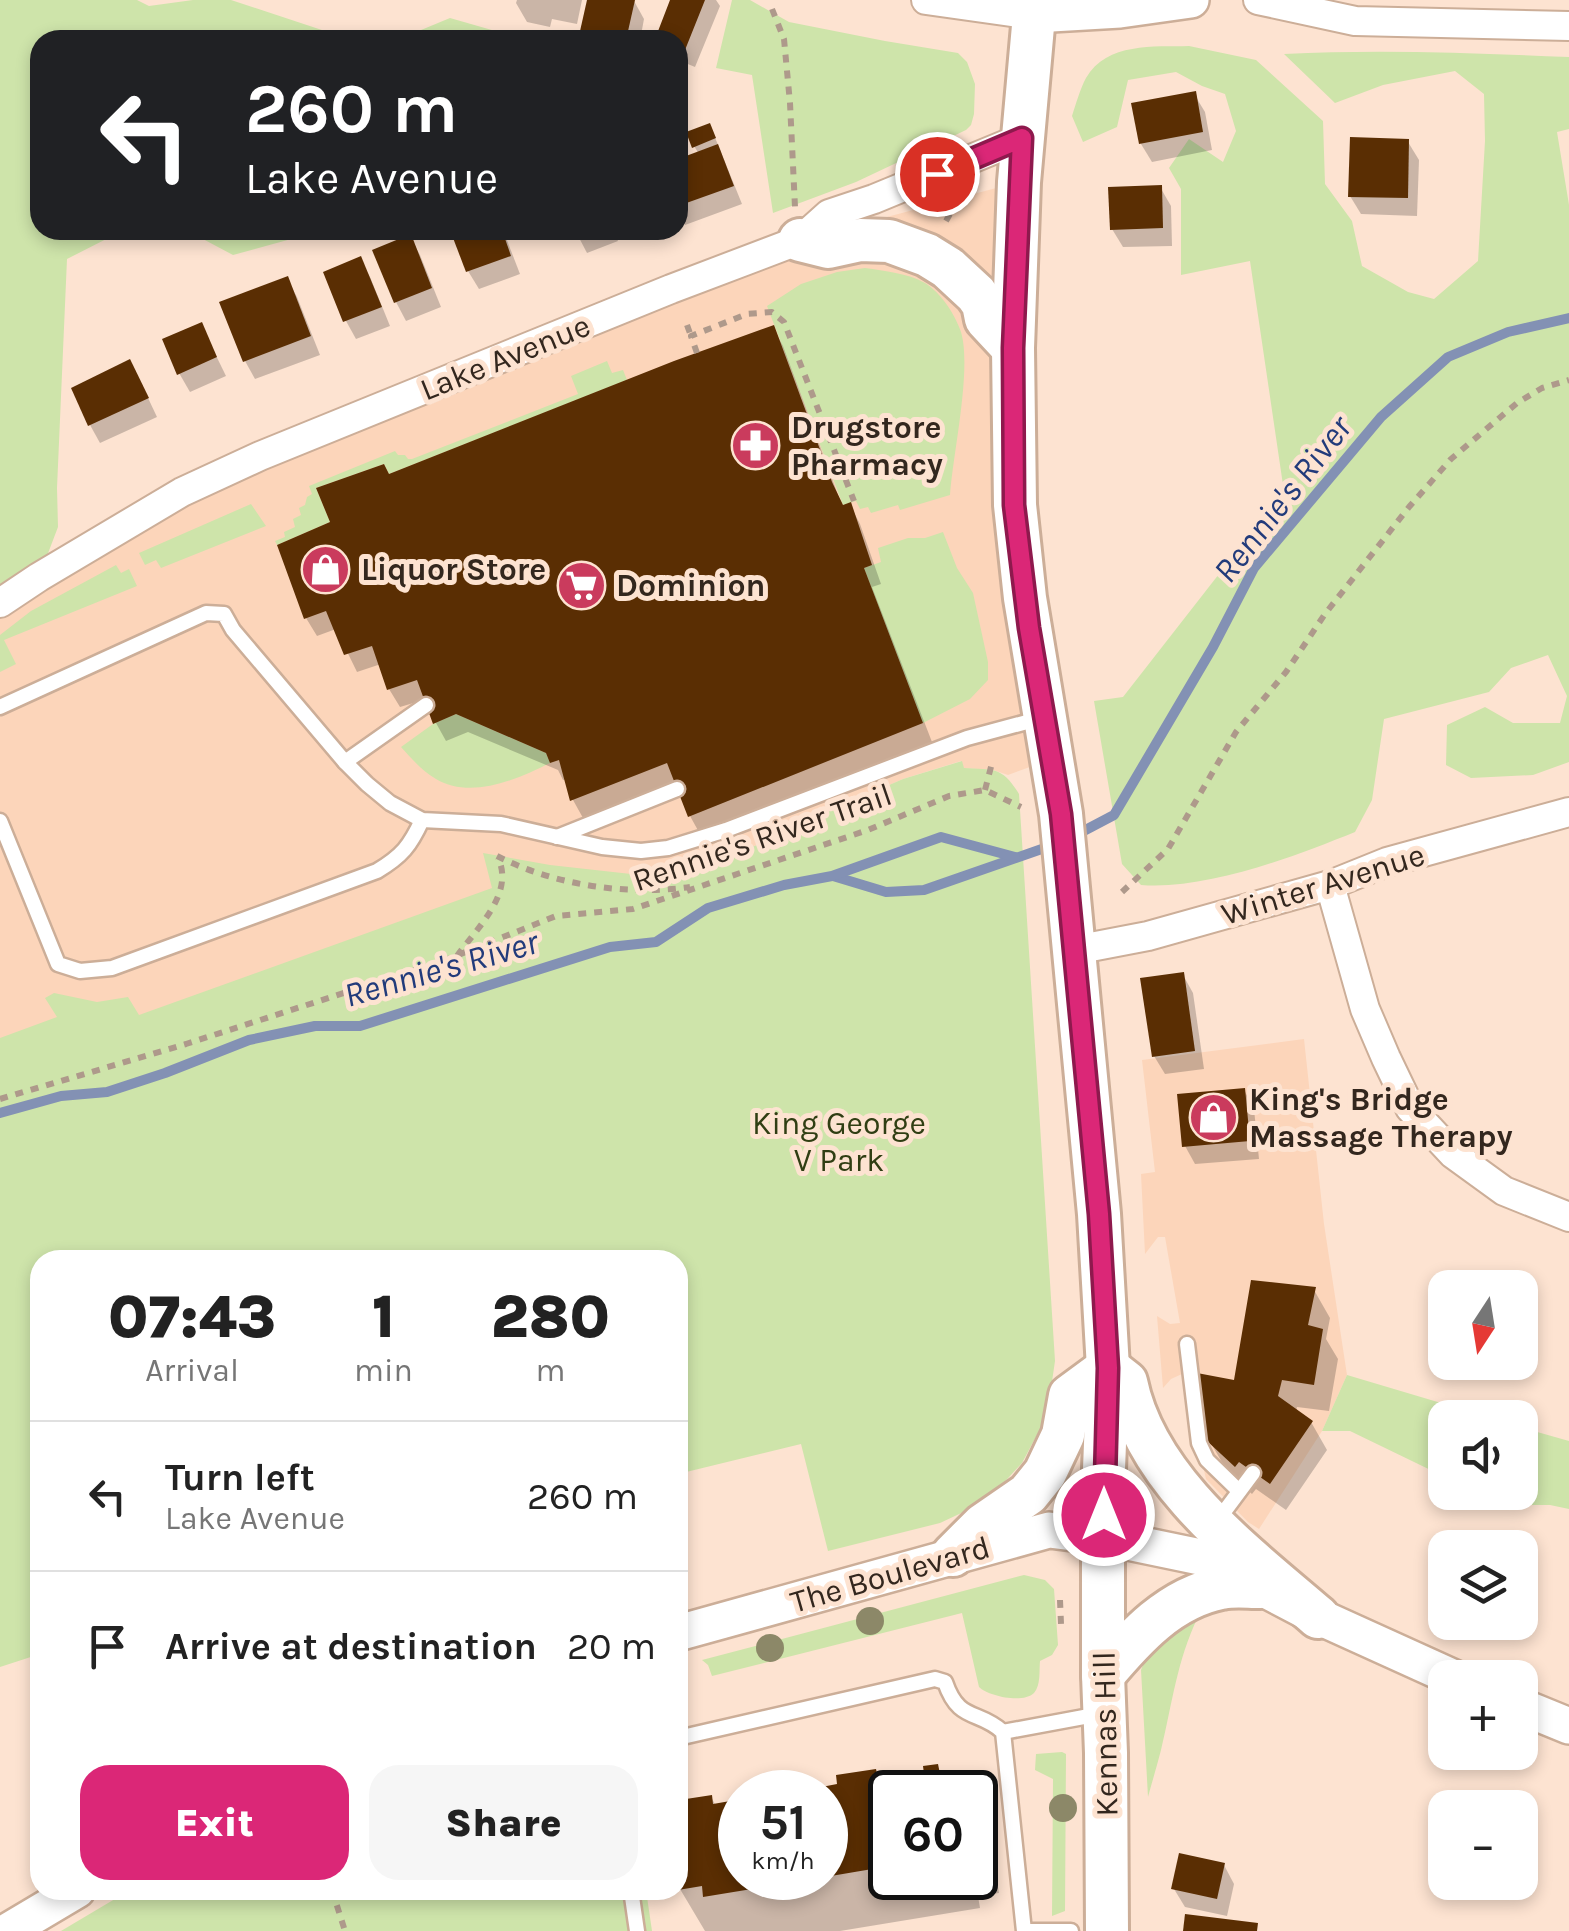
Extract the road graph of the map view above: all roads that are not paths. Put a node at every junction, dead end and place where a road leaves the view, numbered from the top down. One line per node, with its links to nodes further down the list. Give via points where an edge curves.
1 (926, 0): 4 (street)
2 (1191, 0): 4 (street)
3 (1258, 0): 5 (street, via 1355,21)
4 (1034, 14): 6 (main road, Kennas Hill)
5 (1569, 26)
6 (1022, 138): 7 (street, Lake Avenue); 8 (main road, Kennas Hill)
7 (798, 227): 8 (main road, via 828,247 890,241 927,255 976,294 986,320); 9 (street, Lake Avenue, via 652,297 182,492)
8 (1013, 348): 12 (main road, Kennas Hill, via 1014,505)
9 (0, 602)
10 (426, 705): 13 (lane)
11 (0, 706): 13 (lane, via 206,614 224,614)
12 (1043, 718): 18 (lane, via 968,738 668,848 641,851); 20 (main road, Kennas Hill, via 1042,811 1066,876)
13 (345, 762): 16 (lane, via 390,803)
14 (677, 789): 18 (lane)
15 (1569, 812): 19 (street, Winter Avenue)
16 (422, 820): 17 (lane, via 399,858 377,871 112,968 80,971 58,964); 18 (lane, via 501,824)
17 (0, 821)
18 (557, 837)
19 (1330, 884): 20 (street, Winter Avenue); 21 (street, via 1366,1008 1410,1108 1452,1154 1504,1191)
20 (1075, 950): 23 (main road, Kennas Hill)
21 (1569, 1217)
22 (1187, 1344): 25 (lane, via 1200,1443)
23 (1108, 1368): 25 (main road, via 1126,1382 1148,1442 1184,1492); 26 (main road, Kennas Hill); 27 (main road, via 1070,1396 1063,1435 1028,1494)
24 (1253, 1472): 25 (lane)
25 (1227, 1508): 29 (main road, via 1227,1539)
26 (1104, 1536): 27 (street, The Boulevard, via 1049,1530); 28 (street, The Boulevard, via 1205,1558); 32 (main road, Kennas Hill)
27 (953, 1554): 30 (street, The Boulevard)
28 (1260, 1587): 29 (street, The Boulevard); 32 (main road, via 1204,1592 1167,1612 1144,1628)
29 (1318, 1617): 31 (street, The Boulevard)
30 (688, 1630)
31 (1428, 1666)
32 (1104, 1694): 35 (lane); 42 (main road, Kennas Hill)
33 (1538, 1713): 34 (street)
34 (1569, 1726)
35 (1003, 1732): 36 (lane, via 962,1712 945,1682 935,1679); 41 (lane, via 1024,1931)
36 (688, 1736)
37 (60, 1900): 39 (street)
38 (633, 1900): 40 (lane)
39 (8, 1931)
40 (638, 1931)
41 (1071, 1931)
42 (1108, 1931)

